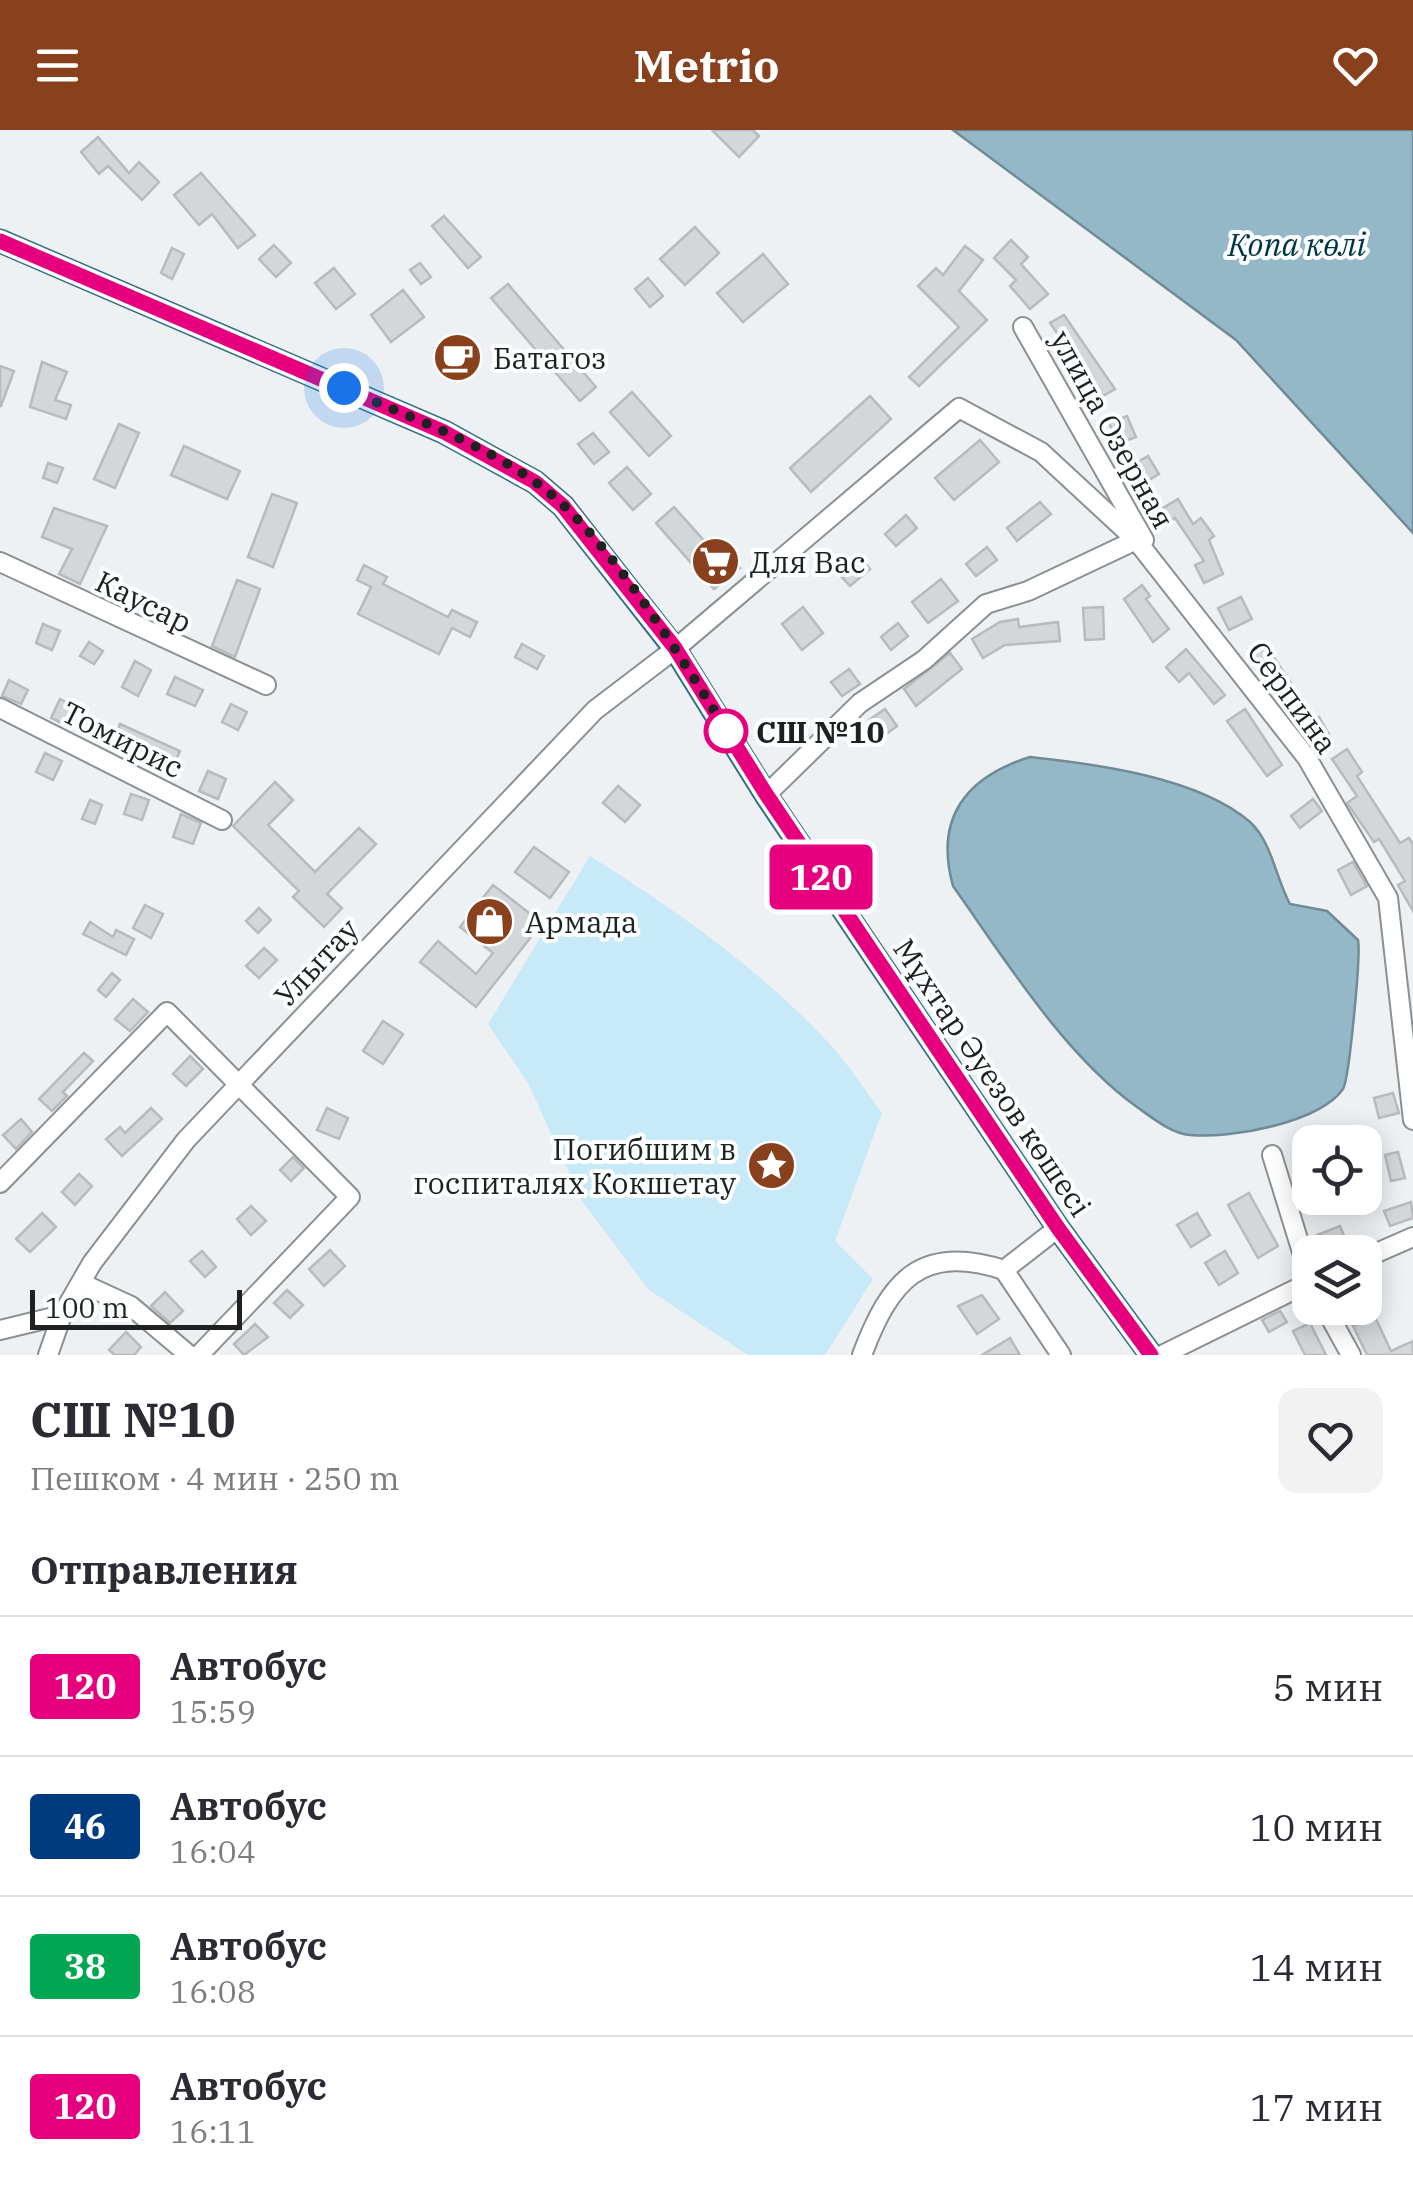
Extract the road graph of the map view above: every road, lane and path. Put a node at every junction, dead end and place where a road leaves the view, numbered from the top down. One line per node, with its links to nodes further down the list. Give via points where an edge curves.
1 (0, 241): 7 (main road, Мұхтар Әуезов көшесі, via 444,432 535,482 588,533)
2 (1023, 327): 5 (street, улица Озерная)
3 (960, 408): 4 (street, Серпина, via 1041,452); 7 (street, Улытау)
4 (1136, 540): 5 (street, Серпина); 10 (street, via 986,604 924,660 860,703)
5 (1154, 559): 13 (street, Серпина, via 1307,758 1388,898)
6 (0, 562): 8 (street, Каусар)
7 (675, 648): 10 (main road, Мұхтар Әуезов көшесі); 12 (street, Улытау, via 595,710)
8 (266, 685)
9 (0, 708): 11 (street, Томирис)
10 (766, 794): 16 (main road, Мұхтар Әуезов көшесі)
11 (222, 820)
12 (240, 1083): 15 (street, via 167,1012); 21 (street, Улытау, via 186,1140); 28 (street, via 350,1197)
13 (1413, 1120)
14 (1272, 1155): 17 (street)
15 (0, 1183)
16 (1058, 1228): 20 (street); 31 (main road, Мұхтар Әуезов көшесі)
17 (1296, 1235)
18 (1413, 1237): 19 (street)
19 (1382, 1251)
20 (1004, 1270): 29 (street, via 942,1260 908,1276 884,1303); 30 (street)
21 (81, 1283): 23 (street, Улытау); 27 (street, via 131,1306)
22 (1292, 1289): 32 (street)
23 (62, 1315): 25 (street); 26 (street, Улытау)
24 (1334, 1325): 33 (street)
25 (0, 1330)
26 (48, 1355)
27 (189, 1355)
28 (199, 1355)
29 (862, 1355)
30 (1061, 1355)
31 (1151, 1355)
32 (1162, 1355)
33 (1351, 1355)

